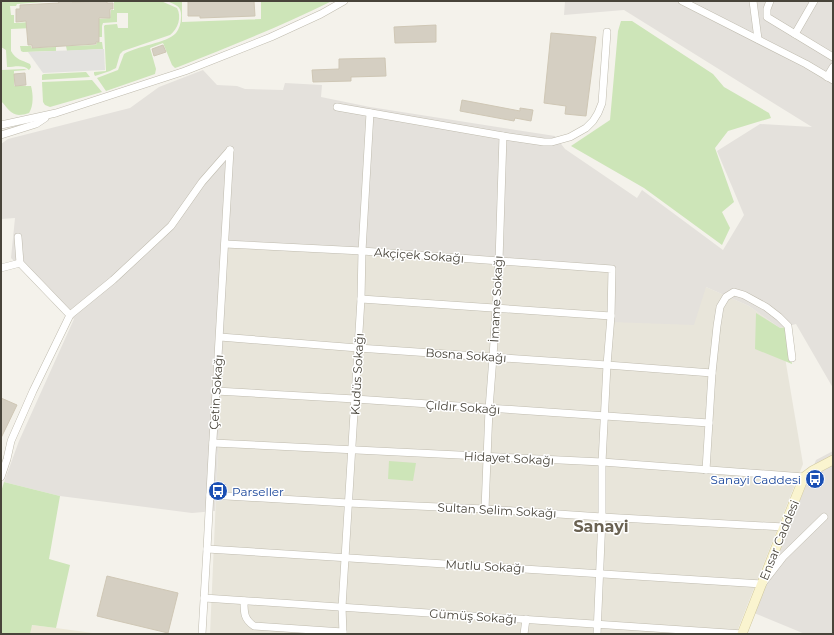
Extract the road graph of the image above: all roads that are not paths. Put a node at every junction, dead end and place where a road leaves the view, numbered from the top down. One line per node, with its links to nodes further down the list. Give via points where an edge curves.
1 (344, 1): 14 (street, via 271,37 204,64)
2 (753, 1): 8 (street)
3 (770, 1): 7 (street, via 767,17)
4 (814, 1): 7 (street)
5 (687, 2): 8 (street)
6 (607, 32): 17 (street, via 602,103 593,121 586,128 578,134 552,142)
7 (795, 34): 9 (street)
8 (758, 39): 11 (street)
9 (833, 57)
10 (833, 66): 11 (street)
11 (830, 78)
12 (337, 107): 13 (street)
13 (370, 113): 17 (street); 20 (street, Kudüs Sokağı)
14 (49, 115): 15 (street); 16 (street, via 36,124)
15 (1, 125)
16 (1, 135)
17 (503, 136): 21 (street, İmame Sokağı)
18 (18, 237): 22 (street)
19 (225, 244): 20 (street, Akçiçek Sokağı); 26 (street, Çetin Sokağı, via 230,150 202,182 171,226 113,280); 28 (street, Çetin Sokağı)
20 (362, 251): 21 (street, Akçiçek Sokağı); 24 (street, Kudüs Sokağı)
21 (498, 261): 25 (street, İmame Sokağı); 27 (street, Akçiçek Sokağı, via 612,269)
22 (20, 263): 23 (street); 26 (street)
23 (1, 268)
24 (361, 298): 25 (street); 29 (street, Kudüs Sokağı)
25 (495, 308): 27 (street); 30 (street, İmame Sokağı)
26 (70, 315): 45 (street, via 11,441)
27 (611, 316): 32 (street)
28 (220, 337): 29 (street, Bosna Sokağı); 34 (street, Çetin Sokağı)
29 (358, 348): 30 (street, Bosna Sokağı); 35 (street, Kudüs Sokağı)
30 (494, 357): 32 (street, Bosna Sokağı); 36 (street, İmame Sokağı)
31 (792, 358): 33 (street, via 788,326 766,307 734,292 726,297 720,307)
32 (607, 365): 33 (street, Bosna Sokağı); 37 (street)
33 (712, 373): 38 (street)
34 (216, 391): 35 (street, Çıldır Sokağı); 39 (street, Çetin Sokağı)
35 (355, 399): 36 (street, Çıldır Sokağı); 40 (street, Kudüs Sokağı)
36 (489, 409): 37 (street, Çıldır Sokağı); 41 (street, İmame Sokağı)
37 (604, 416): 38 (street, Çıldır Sokağı); 43 (street)
38 (709, 423): 44 (street)
39 (213, 443): 40 (street, Hidayet Sokağı); 47 (street, Çetin Sokağı)
40 (352, 450): 41 (street, Hidayet Sokağı); 48 (street, Kudüs Sokağı)
41 (487, 457): 43 (street, Hidayet Sokağı); 49 (street, İmame Sokağı)
42 (833, 460): 46 (street)
43 (602, 462): 44 (street, Hidayet Sokağı); 50 (street)
44 (706, 470): 46 (street, Hidayet Sokağı)
45 (1, 477)
46 (804, 477): 52 (street, Ensar Caddesi)
47 (210, 495): 48 (street, Sultan Selim Sokağı); 53 (street, Çetin Sokağı)
48 (348, 503): 49 (street, Sultan Selim Sokağı); 54 (street, Kudüs Sokağı)
49 (485, 509): 50 (street, Sultan Selim Sokağı)
50 (602, 517): 52 (street, Sultan Selim Sokağı); 55 (street)
51 (824, 517): 56 (street, via 783,557)
52 (784, 527): 56 (street, Ensar Caddesi)
53 (207, 549): 54 (street, Mutlu Sokağı); 57 (street, Çetin Sokağı)
54 (344, 559): 55 (street, Mutlu Sokağı); 59 (street, Kudüs Sokağı)
55 (600, 573): 56 (street, Mutlu Sokağı); 61 (street)
56 (762, 584): 66 (street, Ensar Caddesi)
57 (204, 598): 58 (street, Gümüş Sokağı); 63 (street, Çetin Sokağı)
58 (244, 601): 59 (street, Gümüş Sokağı); 62 (street, via 245,617 254,626)
59 (342, 607): 60 (street, Gümüş Sokağı); 62 (street, Kudüs Sokağı)
60 (526, 619): 61 (street, Gümüş Sokağı); 64 (street)
61 (598, 624): 65 (street); 66 (street, Gümüş Sokağı)
62 (343, 633)
63 (202, 634)
64 (524, 634)
65 (597, 634)
66 (742, 634)

